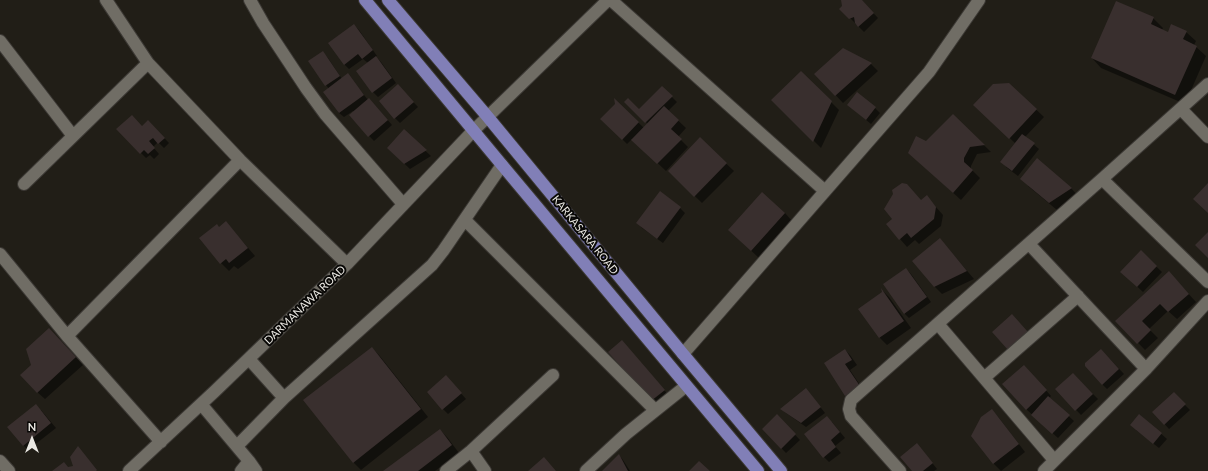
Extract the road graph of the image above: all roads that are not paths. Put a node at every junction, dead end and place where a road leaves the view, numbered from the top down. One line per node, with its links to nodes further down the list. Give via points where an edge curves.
1 (106, 0): 9 (street)
2 (250, 0): 21 (street, via 306,88)
3 (365, 0): 13 (main road, KARKASARA ROAD)
4 (388, 0): 12 (main road, KARKASARA ROAD)
5 (608, 0): 12 (street, DARMANAWA ROAD)
6 (611, 0): 20 (street)
7 (979, 0): 20 (street, via 928,72)
8 (0, 41): 14 (street)
9 (148, 63): 14 (street); 16 (street)
10 (1208, 84): 11 (street)
11 (1181, 109): 15 (street); 18 (street)
12 (487, 116): 13 (street, DARMANAWA ROAD); 31 (main road, KARKASARA ROAD)
13 (473, 131): 17 (main road, KARKASARA ROAD); 21 (street, DARMANAWA ROAD)
14 (73, 136): 19 (street)
15 (1208, 137)
16 (240, 160): 25 (street); 30 (street)
17 (502, 165): 22 (street); 36 (main road, KARKASARA ROAD)
18 (1102, 179): 23 (street); 26 (street)
19 (24, 184)
20 (825, 191): 31 (street)
21 (402, 204): 25 (street, DARMANAWA ROAD)
22 (465, 220): 37 (street, via 432,265); 39 (street)
23 (1029, 244): 27 (street); 29 (street)
24 (0, 254): 30 (street)
25 (347, 264): 32 (street, DARMANAWA ROAD)
26 (1208, 282)
27 (1078, 296): 33 (street); 35 (street)
28 (1208, 301): 33 (street)
29 (938, 324): 35 (street); 55 (street, via 851,400 851,416)
30 (67, 336): 40 (street)
31 (683, 354): 54 (main road, KARKASARA ROAD)
32 (249, 359): 37 (street); 38 (street, DARMANAWA ROAD)
33 (1146, 369): 43 (street)
34 (552, 376): 42 (street)
35 (984, 378): 43 (street)
36 (686, 386): 39 (street); 53 (main road, KARKASARA ROAD)
37 (284, 398): 41 (street)
38 (201, 404): 40 (street, DARMANAWA ROAD); 41 (street)
39 (655, 410): 52 (street)
40 (160, 442): 47 (street, DARMANAWA ROAD)
41 (237, 446): 45 (street)
42 (471, 451): 50 (street); 51 (street)
43 (1054, 460): 56 (street)
44 (0, 461): 46 (street)
45 (250, 461): 48 (street); 49 (street)
46 (9, 471)
47 (128, 471)
48 (241, 471)
49 (256, 471)
50 (446, 471)
51 (486, 471)
52 (586, 471)
53 (758, 471)
54 (781, 471)
55 (900, 471)
56 (1044, 471)

